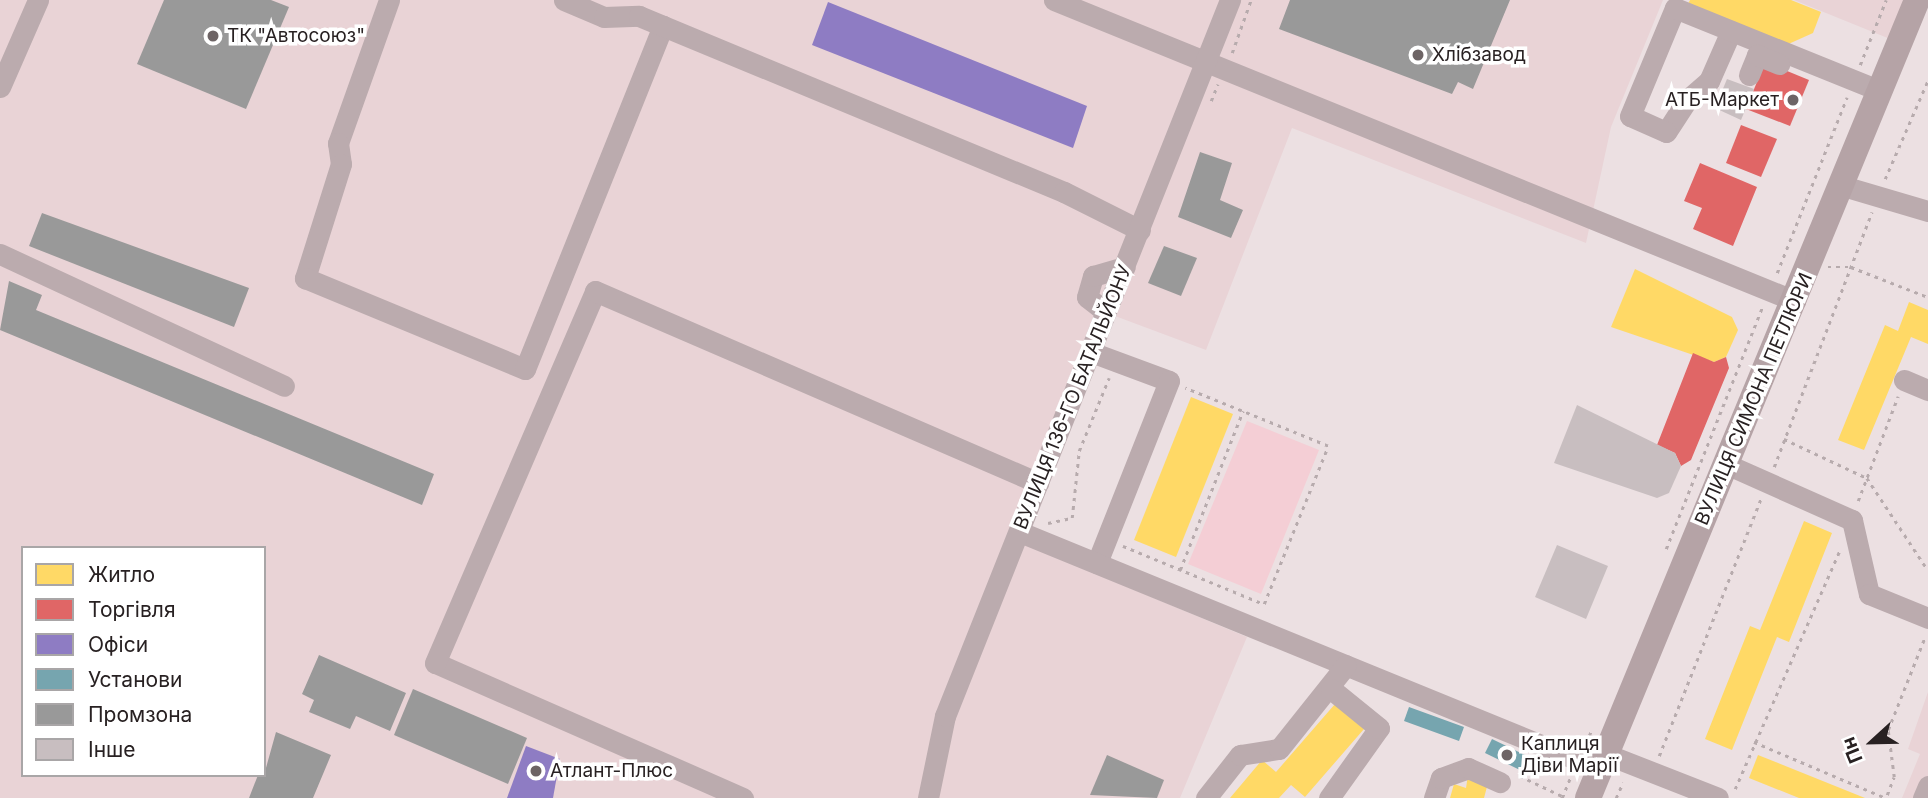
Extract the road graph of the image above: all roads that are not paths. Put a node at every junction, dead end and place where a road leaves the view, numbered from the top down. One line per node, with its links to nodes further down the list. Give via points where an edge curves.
1 (38, 0): 12 (street)
2 (389, 0): 7 (street, via 338,143 341,164 305,278 525,369)
3 (564, 0): 7 (street, via 604,17 639,16)
4 (1055, 0): 9 (street)
5 (1230, 0): 9 (street, ВУЛИЦЯ 136-ГО БАТАЛЬЙОНУ)
6 (1917, 0): 13 (main road, ВУЛИЦЯ СИМОНА ПЕТЛЮРИ)
7 (663, 26): 16 (street, via 1064,192)
8 (1731, 31): 8 (street, via 1675,8 1630,116 1666,132 1687,100 1709,81); 11 (street)
9 (1216, 67): 16 (street, ВУЛИЦЯ 136-ГО БАТАЛЬЙОНУ); 18 (street)
10 (1748, 75): 11 (street, via 1757,55)
11 (1851, 86): 13 (street)
12 (0, 87)
13 (1878, 97): 14 (main road, ВУЛИЦЯ СИМОНА ПЕТЛЮРИ)
14 (1843, 186): 15 (street); 18 (main road, ВУЛИЦЯ СИМОНА ПЕТЛЮРИ)
15 (1928, 211)
16 (1140, 230): 19 (street, ВУЛИЦЯ 136-ГО БАТАЛЬЙОНУ)
17 (0, 254): 21 (street)
18 (1795, 301): 23 (main road, ВУЛИЦЯ СИМОНА ПЕТЛЮРИ)
19 (1091, 352): 24 (street, ВУЛИЦЯ 136-ГО БАТАЛЬЙОНУ); 26 (street, via 1169,381)
20 (1905, 380): 22 (street)
21 (284, 386)
22 (1928, 390)
23 (1726, 464): 27 (street, via 1852,520 1869,594); 30 (main road, ВУЛИЦЯ СИМОНА ПЕТЛЮРИ)
24 (1038, 483): 25 (street, ВУЛИЦЯ 136-ГО БАТАЛЬЙОНУ); 35 (street, via 596,291 435,663)
25 (1030, 534): 26 (street); 36 (street, ВУЛИЦЯ 136-ГО БАТАЛЬЙОНУ, via 945,716)
26 (1097, 564): 28 (street)
27 (1928, 618)
28 (1346, 665): 29 (street); 30 (street)
29 (1331, 689): 37 (street, via 1279,749 1240,755); 38 (street, via 1379,728)
30 (1594, 761): 33 (street, via 1653,772); 34 (main road, ВУЛИЦЯ СИМОНА ПЕТЛЮРИ)
31 (1510, 779): 39 (street, via 1468,768 1441,778)
32 (1928, 786): 41 (street)
33 (1671, 789): 40 (street)
34 (1571, 797)
35 (743, 798)
36 (928, 798)
37 (1206, 798)
38 (1329, 798)
39 (1434, 798)
40 (1718, 798)
41 (1923, 798)

